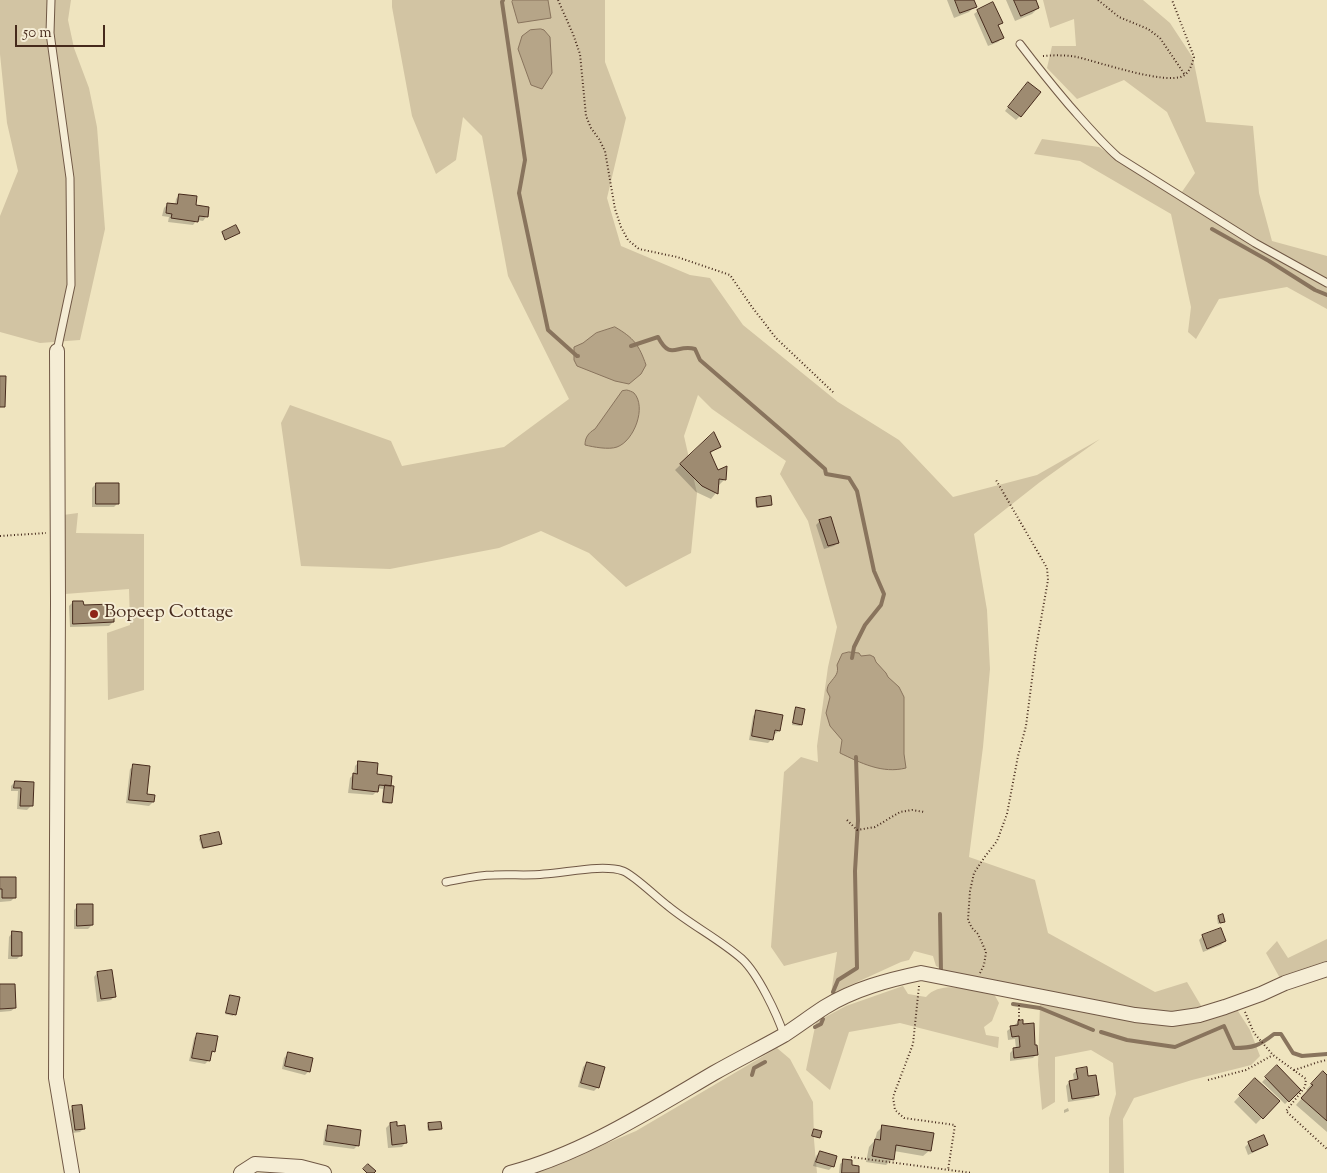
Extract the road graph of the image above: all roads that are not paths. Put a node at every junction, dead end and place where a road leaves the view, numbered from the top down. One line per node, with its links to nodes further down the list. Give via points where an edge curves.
1 (51, 0): 4 (lane, via 50,33 70,178 71,285)
2 (1020, 44): 3 (lane, via 1089,129 1118,157 1255,243)
3 (1327, 283)
4 (57, 352): 8 (street, via 56,1078)
5 (446, 882): 7 (lane, via 492,875 607,868 624,871 743,960 778,1018)
6 (1327, 969): 7 (street, via 1199,1015 1172,1018 1135,1015 921,974 866,987 826,1006)
7 (784, 1035): 11 (street, via 577,1149)
8 (72, 1173)
9 (241, 1173): 10 (street, via 255,1164 301,1167)
10 (324, 1173)
11 (510, 1173)

